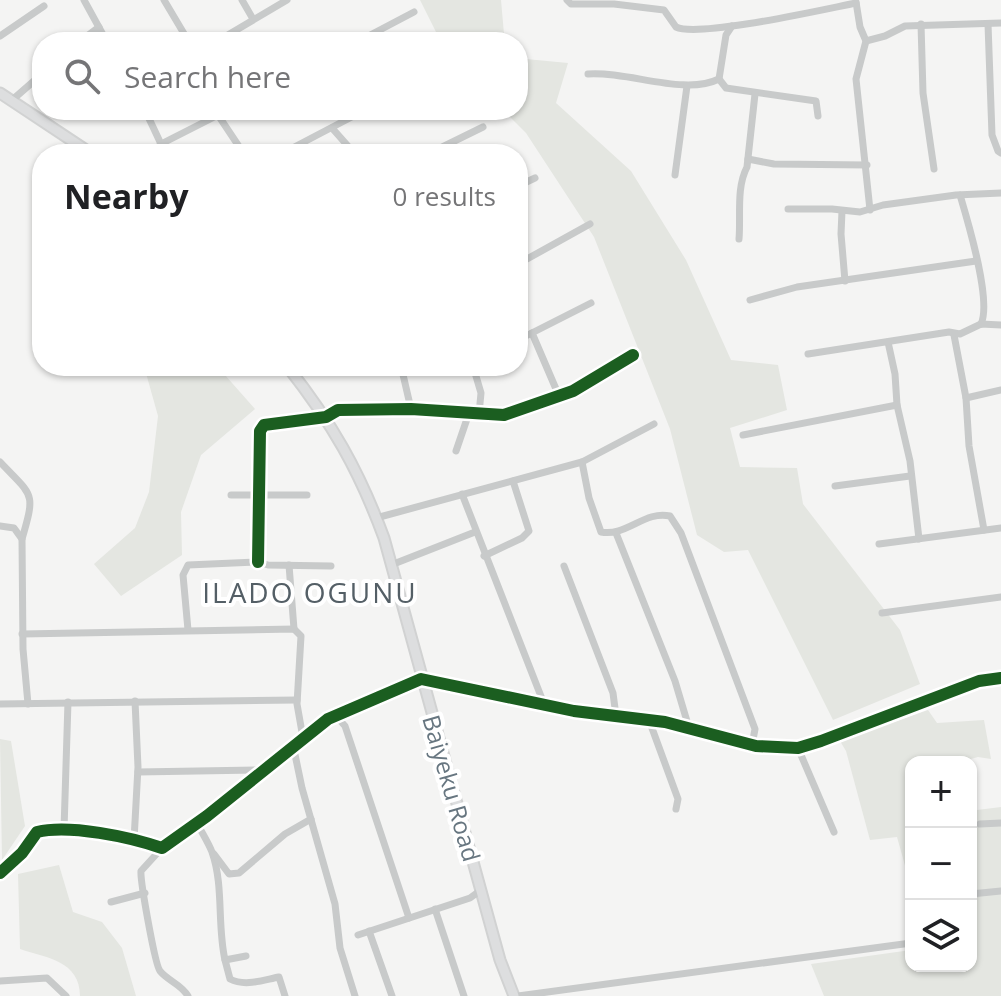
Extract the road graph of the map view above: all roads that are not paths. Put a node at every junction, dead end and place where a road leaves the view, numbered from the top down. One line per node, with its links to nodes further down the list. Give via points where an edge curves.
1 (84, 0): 14 (street)
2 (164, 0): 18 (street)
3 (242, 0): 9 (street)
4 (287, 0): 9 (street)
5 (567, 0): 15 (street, via 664,10 681,30)
6 (856, 2): 13 (street); 23 (street)
7 (44, 6): 21 (street)
8 (414, 12): 20 (street)
9 (253, 19): 19 (street)
10 (1001, 23): 12 (street)
11 (921, 24): 12 (street); 23 (street); 50 (street, via 923,93)
12 (988, 24): 28 (street, via 989,79)
13 (732, 26): 15 (street); 22 (street)
14 (99, 27): 16 (street); 17 (street)
15 (718, 30): 22 (street)
16 (92, 32)
17 (102, 32)
18 (183, 32)
19 (232, 32)
20 (376, 32)
21 (0, 36)
22 (726, 37): 25 (street)
23 (866, 41): 49 (street, via 856,79)
24 (588, 74): 27 (street)
25 (719, 79): 27 (street); 30 (street, via 726,88)
26 (32, 83): 31 (street)
27 (687, 86): 51 (street)
28 (997, 91): 47 (street, via 992,135)
29 (0, 93): 31 (main road)
30 (755, 94): 33 (street, via 816,101); 48 (street)
31 (11, 101): 32 (main road)
32 (32, 115)
33 (818, 116)
34 (40, 120): 41 (main road)
35 (150, 120): 42 (street)
36 (208, 120): 42 (street)
37 (221, 120): 43 (street)
38 (349, 120): 40 (street)
39 (483, 127): 46 (street)
40 (336, 128): 44 (street); 45 (street)
41 (77, 144)
42 (161, 144)
43 (237, 144)
44 (302, 144)
45 (348, 144)
46 (448, 144)
47 (1001, 153)
48 (748, 159): 49 (street); 60 (street)
49 (867, 165): 57 (street)
50 (934, 169)
51 (675, 175)
52 (535, 178): 53 (street)
53 (528, 181)
54 (1001, 193): 55 (street)
55 (960, 195): 57 (street); 62 (street)
56 (788, 209): 58 (street)
57 (870, 210): 58 (street)
58 (842, 211): 63 (street)
59 (590, 224): 61 (street)
60 (739, 239)
61 (528, 258)
62 (976, 261): 63 (street); 66 (street)
63 (845, 281): 64 (street)
64 (750, 300)
65 (591, 303): 68 (street)
66 (985, 322): 67 (street); 70 (street)
67 (1001, 325)
68 (532, 333): 69 (street); 78 (street)
69 (528, 335)
70 (957, 337): 71 (street, via 950,332); 79 (street)
71 (888, 342): 72 (street); 80 (street)
72 (808, 354)
73 (633, 355): 78 (street)
74 (295, 376): 84 (main road, Baiyeku Road)
75 (403, 376): 81 (street)
76 (476, 376): 83 (street)
77 (1001, 390): 79 (street)
78 (559, 396): 83 (street, via 504,415)
79 (966, 398): 100 (street)
80 (897, 405): 86 (street); 90 (street)
81 (411, 409): 82 (street); 84 (street, via 338,410)
82 (469, 413): 83 (street); 87 (street)
83 (479, 414)
84 (326, 417): 95 (street, via 261,428); 97 (main road, Baiyeku Road)
85 (654, 424): 89 (street)
86 (743, 435)
87 (456, 451)
88 (0, 462): 103 (street, via 31,500)
89 (582, 462): 91 (street); 102 (street, via 599,531)
90 (910, 476): 92 (street); 104 (street)
91 (513, 481): 93 (street); 106 (street, via 529,531)
92 (835, 486)
93 (462, 494): 97 (street); 101 (street)
94 (231, 495): 95 (street)
95 (259, 495): 96 (street); 107 (street)
96 (307, 495)
97 (376, 518): 109 (main road, Baiyeku Road)
98 (0, 526): 103 (street, via 14,528)
99 (1001, 528): 100 (street)
100 (984, 530): 104 (street)
101 (475, 532): 106 (street); 109 (street)
102 (616, 533): 130 (street); 133 (street, via 658,515 670,516 689,550 755,729)
103 (22, 539): 116 (street)
104 (919, 539): 105 (street)
105 (879, 544)
106 (484, 556): 124 (street)
107 (258, 562): 108 (street); 115 (street, via 188,565 183,575)
108 (289, 565): 110 (street); 114 (street)
109 (391, 565): 118 (main road, Baiyeku Road)
110 (331, 566)
111 (564, 566): 127 (street, via 613,693)
112 (1001, 597): 113 (street)
113 (882, 613)
114 (294, 629): 115 (street); 119 (street, via 301,636)
115 (188, 630): 116 (street)
116 (22, 634): 123 (street)
117 (1001, 678): 134 (street, via 979,681)
118 (421, 679): 124 (street); 125 (street); 151 (main road, Baiyeku Road)
119 (297, 700): 120 (street); 131 (street)
120 (135, 701): 121 (street); 136 (street)
121 (68, 702): 123 (street); 142 (street)
122 (0, 704): 123 (street)
123 (28, 704)
124 (544, 704): 127 (street)
125 (347, 711): 126 (street); 129 (street)
126 (336, 716): 129 (street); 131 (street)
127 (616, 716): 128 (street)
128 (649, 720): 130 (street); 137 (street, via 678,799)
129 (345, 726): 154 (street)
130 (689, 728): 133 (street)
131 (303, 738): 132 (street)
132 (293, 745): 135 (street); 138 (street)
133 (752, 745): 134 (street)
134 (798, 748): 143 (street)
135 (261, 770): 136 (street); 139 (street)
136 (138, 772): 144 (street)
137 (676, 809)
138 (311, 819): 146 (street, via 239,873 229,874); 164 (street)
139 (197, 823): 145 (street); 146 (street)
140 (1001, 823): 141 (street)
141 (980, 824)
142 (64, 830): 144 (street); 147 (street, via 37,832)
143 (834, 832)
144 (134, 840): 145 (street)
145 (162, 848): 149 (street, via 141,871)
146 (212, 852): 159 (street)
147 (0, 873)
148 (1001, 891): 150 (street)
149 (145, 893): 152 (street); 162 (street, via 156,963)
150 (977, 893)
151 (482, 894): 153 (street); 167 (main road, Baiyeku Road)
152 (111, 902)
153 (435, 909): 154 (street); 166 (street)
154 (409, 918): 155 (street)
155 (369, 931): 156 (street); 165 (street)
156 (358, 935)
157 (905, 944): 167 (street)
158 (246, 956): 159 (street)
159 (225, 960): 163 (street, via 230,979 247,983 279,977)
160 (0, 981): 161 (street, via 47,978)
161 (66, 996)
162 (188, 996)
163 (285, 996)
164 (355, 996)
165 (392, 996)
166 (464, 996)
167 (516, 996)

